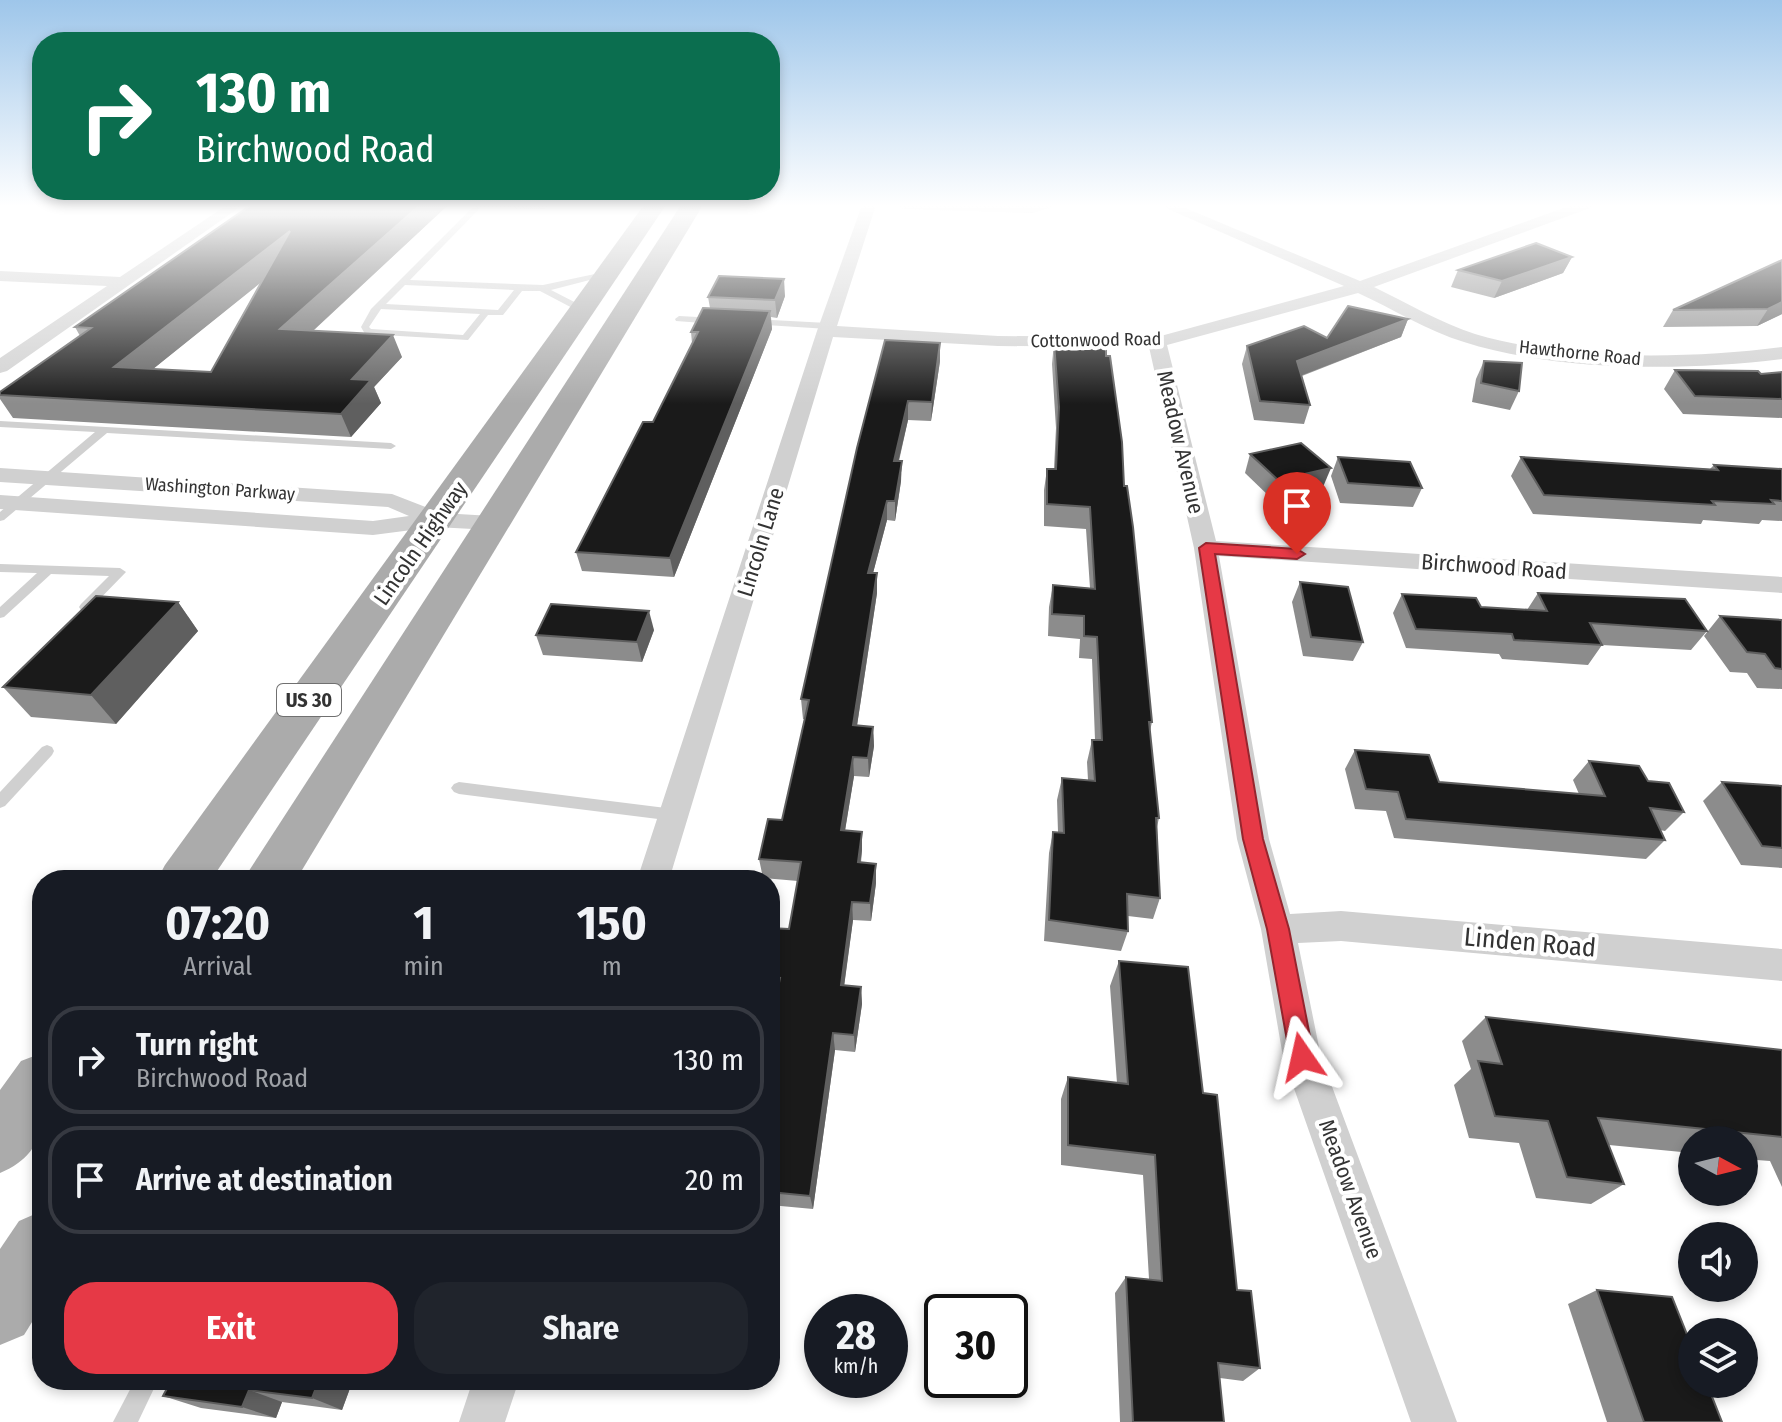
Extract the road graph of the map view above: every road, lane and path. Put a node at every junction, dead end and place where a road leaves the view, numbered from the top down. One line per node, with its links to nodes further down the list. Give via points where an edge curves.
1 (139, 271): 10 (street)
2 (414, 271): 11 (lane)
3 (609, 271): 14 (lane)
4 (610, 271): 16 (main road, Lincoln Highway / US 30)
5 (650, 271): 32 (main road, US 30)
6 (846, 271): 21 (street, Lincoln Lane)
7 (1323, 271): 12 (street, Hawthorne Road)
8 (1403, 271): 12 (street, Cottonwood Road)
9 (0, 276): 10 (street)
10 (124, 282): 24 (street)
11 (403, 282): 13 (lane); 15 (lane)
12 (1360, 287): 22 (street, Cottonwood Road); 23 (street, Hawthorne Road, via 1469,338 1548,354 1727,360)
13 (520, 288): 14 (lane); 17 (lane, via 500,313)
14 (543, 289): 16 (lane)
15 (379, 306): 17 (lane); 17 (lane, via 365,327 368,332 465,338)
16 (583, 310): 31 (main road, Lincoln Highway / US 30)
17 (486, 312)
18 (679, 319): 19 (lane)
19 (724, 321)
20 (739, 322): 21 (lane)
21 (827, 328): 22 (street, Cottonwood Road, via 998,341); 42 (street, Lincoln Lane)
22 (1157, 342): 33 (street, Meadow Avenue)
23 (1782, 353)
24 (0, 367)
25 (0, 424): 26 (lane)
26 (104, 430): 27 (lane); 29 (lane)
27 (391, 446)
28 (0, 475): 29 (street, Washington Parkway)
29 (46, 477): 30 (lane); 31 (street, Washington Parkway, via 392,501)
30 (5, 507): 31 (street, Washington Parkway, via 373,528)
31 (435, 520): 32 (street, Washington Parkway); 43 (main road, Lincoln Highway / US 30)
32 (492, 523): 44 (main road, US 30)
33 (1206, 548): 36 (street, Birchwood Road); 46 (street, Meadow Avenue, via 1253,839)
34 (0, 568): 35 (lane)
35 (50, 568): 37 (lane); 38 (lane, via 120,572)
36 (1782, 585)
37 (0, 614)
38 (76, 616)
39 (47, 751): 41 (lane)
40 (459, 788): 42 (lane)
41 (0, 802)
42 (674, 815): 45 (street, Lincoln Lane)
43 (190, 870)
44 (275, 870)
45 (656, 870)
46 (1278, 929): 47 (street, Linden Road, via 1341,926); 56 (street, Meadow Avenue, via 1302,1057)
47 (1782, 965)
48 (32, 1096): 49 (main road)
49 (0, 1142)
50 (32, 1260): 51 (main road)
51 (0, 1311)
52 (142, 1390): 54 (lane)
53 (493, 1390): 55 (street)
54 (125, 1422)
55 (482, 1422)
56 (1434, 1422)

